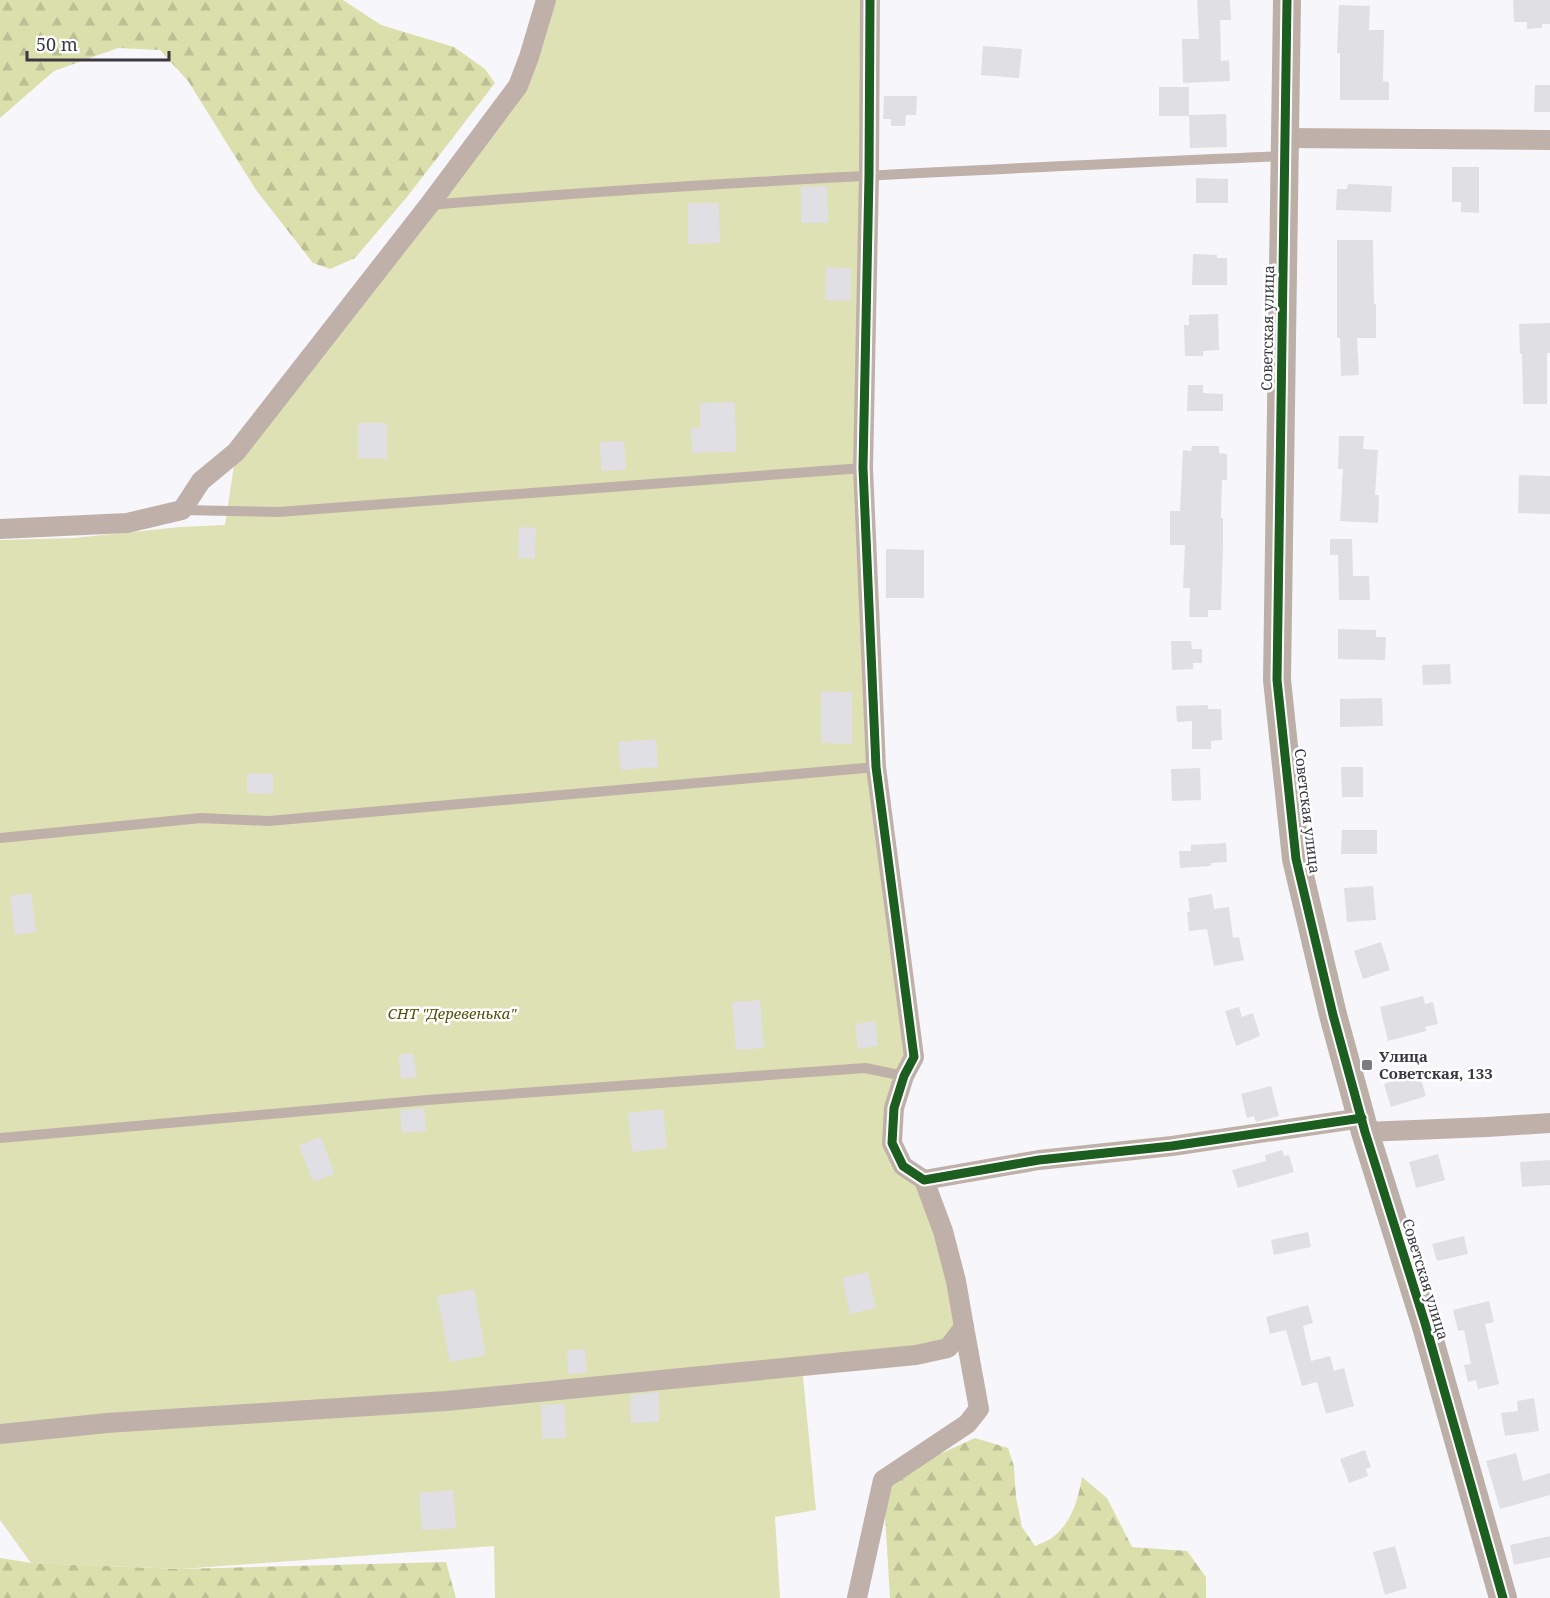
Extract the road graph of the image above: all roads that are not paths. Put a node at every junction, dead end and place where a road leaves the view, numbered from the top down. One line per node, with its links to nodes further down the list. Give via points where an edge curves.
1 (546, 0): 7 (street, via 518,86)
2 (870, 0): 6 (street)
3 (1287, 0): 5 (street, Советская улица)
4 (1550, 140): 5 (street)
5 (1284, 147): 6 (lane); 15 (street, Советская улица, via 1277,680 1296,859)
6 (868, 175): 7 (lane); 8 (street)
7 (429, 205): 9 (street, via 236,452 201,481)
8 (864, 468): 9 (lane, via 278,512); 11 (street)
9 (182, 510): 10 (street, via 127,523)
10 (0, 529)
11 (876, 767): 12 (lane, via 269,821 201,818); 13 (street, via 914,1057)
12 (0, 838)
13 (904, 1076): 16 (lane, via 865,1068 427,1100); 17 (street, via 894,1108 892,1143 903,1166)
14 (1550, 1123): 15 (street, via 1487,1127)
15 (1363, 1125): 17 (street, via 1039,1160); 21 (street, Советская улица, via 1425,1323)
16 (0, 1138)
17 (924, 1180): 18 (street, via 943,1231)
18 (964, 1327): 19 (street, via 948,1348 916,1355 446,1401 108,1423); 20 (street, via 979,1409 967,1424 883,1480)
19 (0, 1434)
20 (857, 1598)
21 (1503, 1598)

